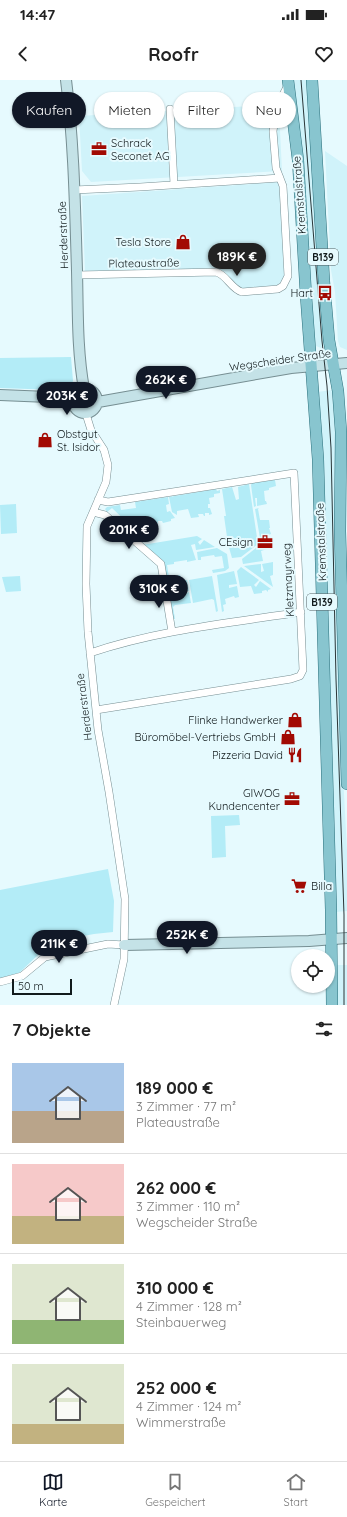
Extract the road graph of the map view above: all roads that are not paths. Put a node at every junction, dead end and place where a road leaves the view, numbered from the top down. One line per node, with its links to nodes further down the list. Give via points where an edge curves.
1 (66, 80): 7 (street, Herderstraße)
2 (312, 80): 10 (main road, B139, via 324,281 329,340)
3 (288, 83): 5 (street, Plateaustraße, via 279,99 274,123 274,157); 11 (main road, Kremstalstraße / B139, via 298,160)
4 (170, 109): 6 (street)
5 (280, 178): 6 (street); 8 (street, Plateaustraße, via 283,186 288,276 283,286 278,289 242,292 216,272)
6 (174, 184): 7 (street)
7 (74, 190): 8 (street, Herderstraße)
8 (77, 275): 12 (street, Herderstraße, via 79,356)
9 (347, 363): 10 (street, Wegscheider Straße)
10 (334, 364): 11 (street, Wegscheider Straße); 23 (main road, Kremstalstraße / B139, via 341,432 340,539)
11 (311, 366): 15 (street, Wegscheider Straße); 25 (main road, Kremstalstraße / B139, via 318,459)
12 (84, 389): 14 (street); 15 (street, via 92,391)
13 (0, 395): 14 (street)
14 (73, 398): 16 (street, via 75,408)
15 (98, 402): 16 (street, via 94,410)
16 (86, 414): 17 (street, Herderstraße, via 89,426 104,450 108,465 106,482)
17 (98, 500): 18 (street, Herderstraße); 19 (street, Kletzmayrweg, via 108,502 294,473)
18 (92, 512): 20 (street, via 105,515 161,564); 21 (street, Herderstraße, via 86,533)
19 (301, 612): 20 (street); 22 (street, Kletzmayrweg, via 303,670 297,678)
20 (172, 632): 21 (street)
21 (90, 653): 22 (street, Herderstraße)
22 (96, 710): 26 (street, Herderstraße, via 125,899)
23 (347, 784)
24 (347, 938): 25 (street)
25 (331, 939): 26 (street); 29 (main road, Kremstalstraße / B139)
26 (124, 945): 27 (street, via 108,944 45,957 22,976); 28 (street, Herderstraße, via 124,959)
27 (0, 982)
28 (114, 1005)
29 (332, 1005)

